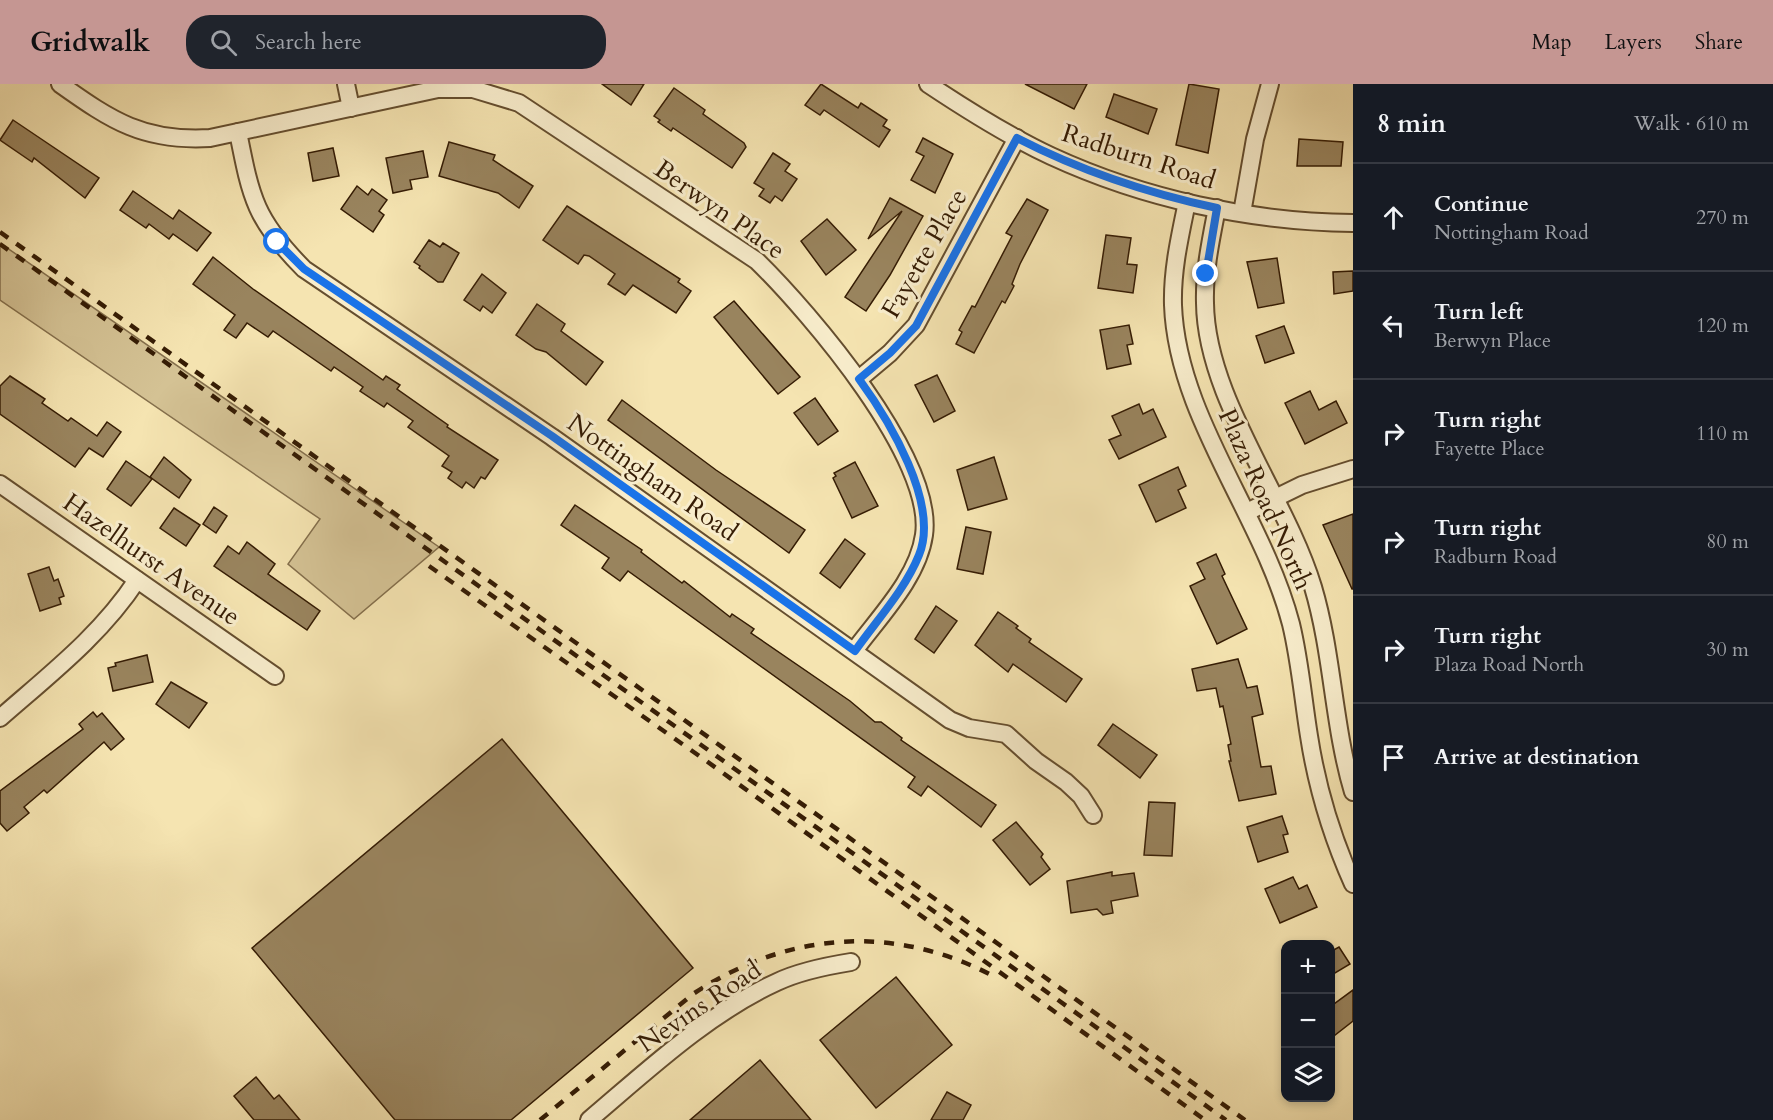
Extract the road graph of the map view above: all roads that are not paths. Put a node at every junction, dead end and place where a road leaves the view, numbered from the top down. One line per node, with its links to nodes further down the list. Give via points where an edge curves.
1 (60, 84): 7 (street, Berwyn Place, via 106,117 155,136 182,140)
2 (346, 84): 6 (street)
3 (928, 84): 8 (street, Radburn Road)
4 (1270, 84): 11 (street)
5 (474, 86): 6 (street, Berwyn Place, via 438,89); 13 (street, Berwyn Place, via 519,103 757,261)
6 (351, 108): 7 (street, Berwyn Place)
7 (238, 132): 19 (street, Nottingham Road, via 246,174 261,217 277,242 304,269 552,436)
8 (1017, 138): 9 (street, Radburn Road, via 1082,169); 13 (street, Fayette Place, via 916,326)
9 (1187, 202): 10 (street, Radburn Road); 17 (street, Plaza Road North, via 1174,272 1173,305 1180,359)
10 (1217, 208): 11 (street, Radburn Road); 16 (street, Plaza Road North, via 1205,284 1211,352)
11 (1242, 213): 12 (street, Radburn Road)
12 (1353, 223)
13 (859, 379): 19 (street, Berwyn Place, via 884,417 913,476 924,514 924,534 913,569)
14 (1353, 469): 16 (street)
15 (0, 484): 18 (street, Hazelhurst Avenue)
16 (1275, 498): 17 (street); 22 (street, Plaza Road North, via 1300,553 1322,617)
17 (1246, 512): 24 (street, Plaza Road North, via 1271,565 1291,625 1321,795)
18 (137, 580): 20 (street, Hazelhurst Avenue); 21 (street, via 72,656)
19 (855, 651): 23 (street, Nottingham Road, via 950,720 969,728 1006,734 1066,782)
20 (275, 676)
21 (0, 718)
22 (1353, 792)
23 (1093, 815)
24 (1353, 884)
25 (852, 962): 26 (street, Nevins Road, via 804,972 751,995 684,1042)
26 (589, 1120)

